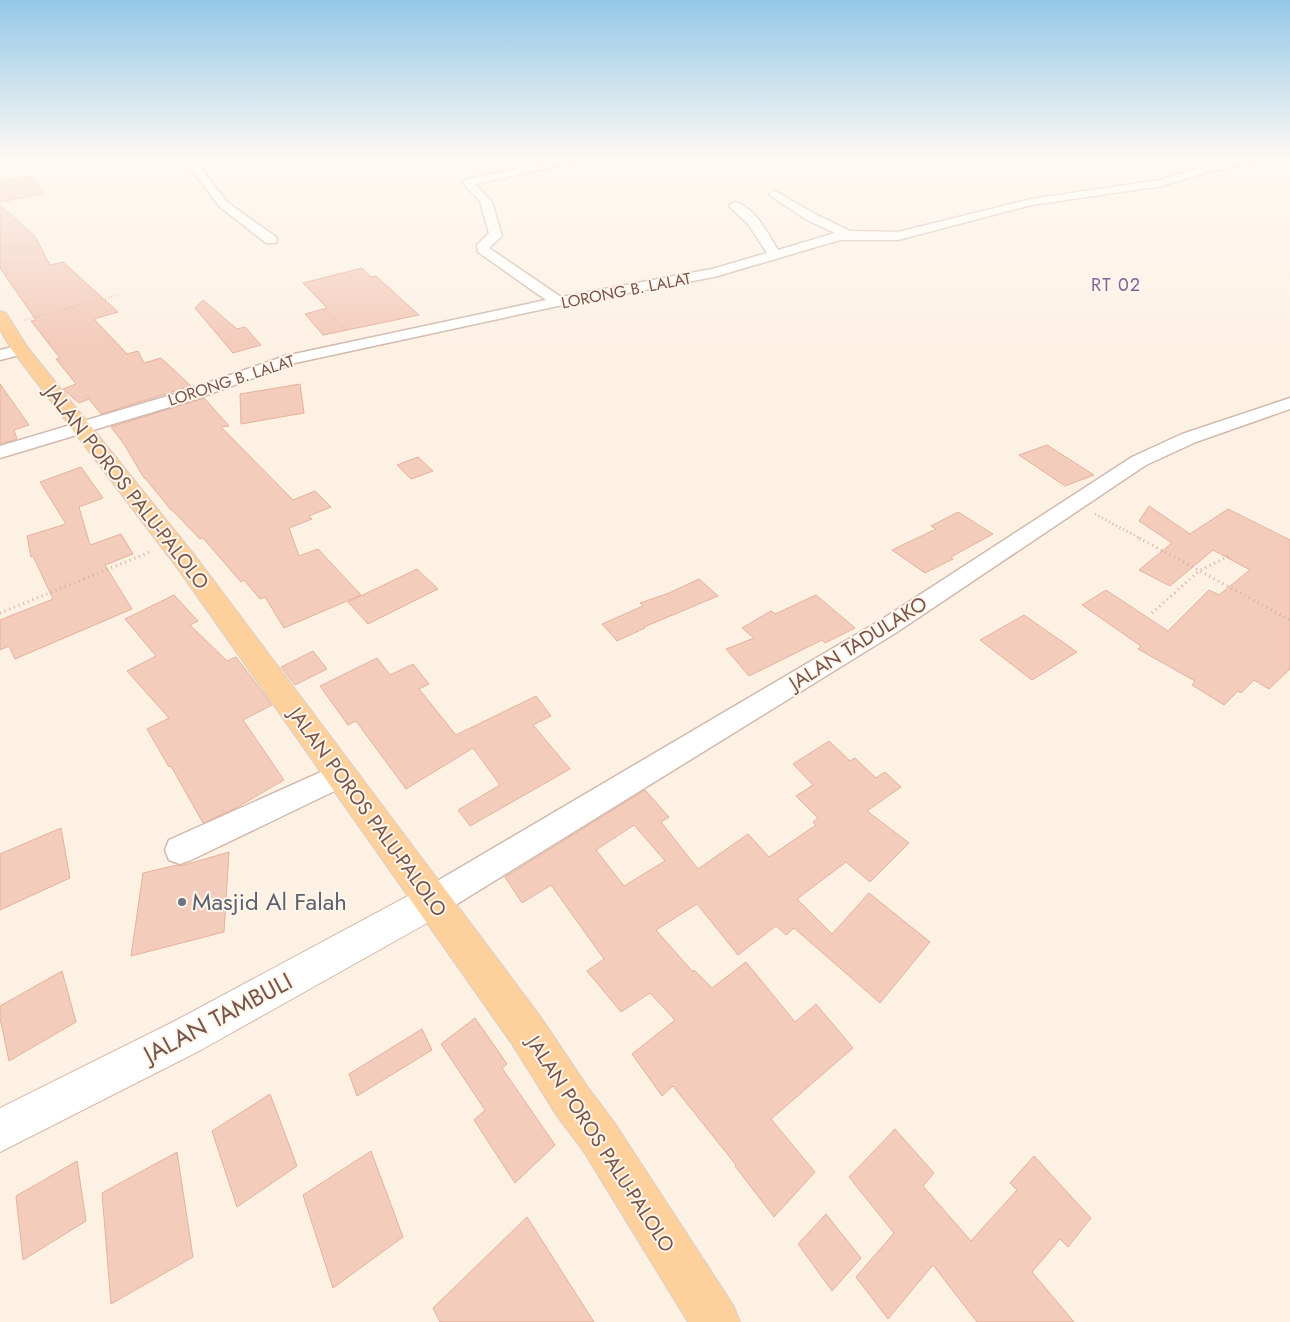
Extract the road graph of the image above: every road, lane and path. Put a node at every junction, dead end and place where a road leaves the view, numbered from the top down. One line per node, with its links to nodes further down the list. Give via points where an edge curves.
1 (245, 221): 7 (street)
2 (491, 221): 10 (street, via 496,236 483,244 483,250)
3 (750, 221): 8 (street)
4 (819, 221): 6 (street)
5 (958, 221): 6 (street, LORONG B. LALAT, via 898,236)
6 (848, 235): 8 (street, LORONG B. LALAT)
7 (271, 240)
8 (775, 256): 10 (street, LORONG B. LALAT, via 714,273)
9 (122, 294): 12 (path)
10 (558, 302): 13 (street, LORONG B. LALAT)
11 (325, 310): 13 (path)
12 (3, 321): 14 (main road, JALAN POROS PALU-PALOLO)
13 (360, 344): 16 (street, LORONG B. LALAT, via 276,363 187,396)
14 (10, 353): 16 (main road, JALAN POROS PALU-PALOLO)
15 (1290, 403): 18 (street, JALAN TADULAKO, via 1188,438 1139,461)
16 (79, 426): 17 (street, LORONG B. LALAT); 19 (main road, JALAN POROS PALU-PALOLO)
17 (0, 452)
18 (1074, 503): 21 (path); 27 (street, JALAN TADULAKO, via 889,626)
19 (172, 543): 22 (path); 25 (main road, JALAN POROS PALU-PALOLO)
20 (1229, 556): 21 (path)
21 (1199, 571): 23 (path); 24 (path)
22 (0, 613)
23 (1152, 613)
24 (1290, 620)
25 (341, 775): 26 (street); 27 (main road, JALAN POROS PALU-PALOLO)
26 (180, 850)
27 (433, 901): 28 (street, JALAN TAMBULI, via 187,1036); 29 (main road, JALAN POROS PALU-PALOLO, via 599,1137)
28 (0, 1131)
29 (716, 1322)

